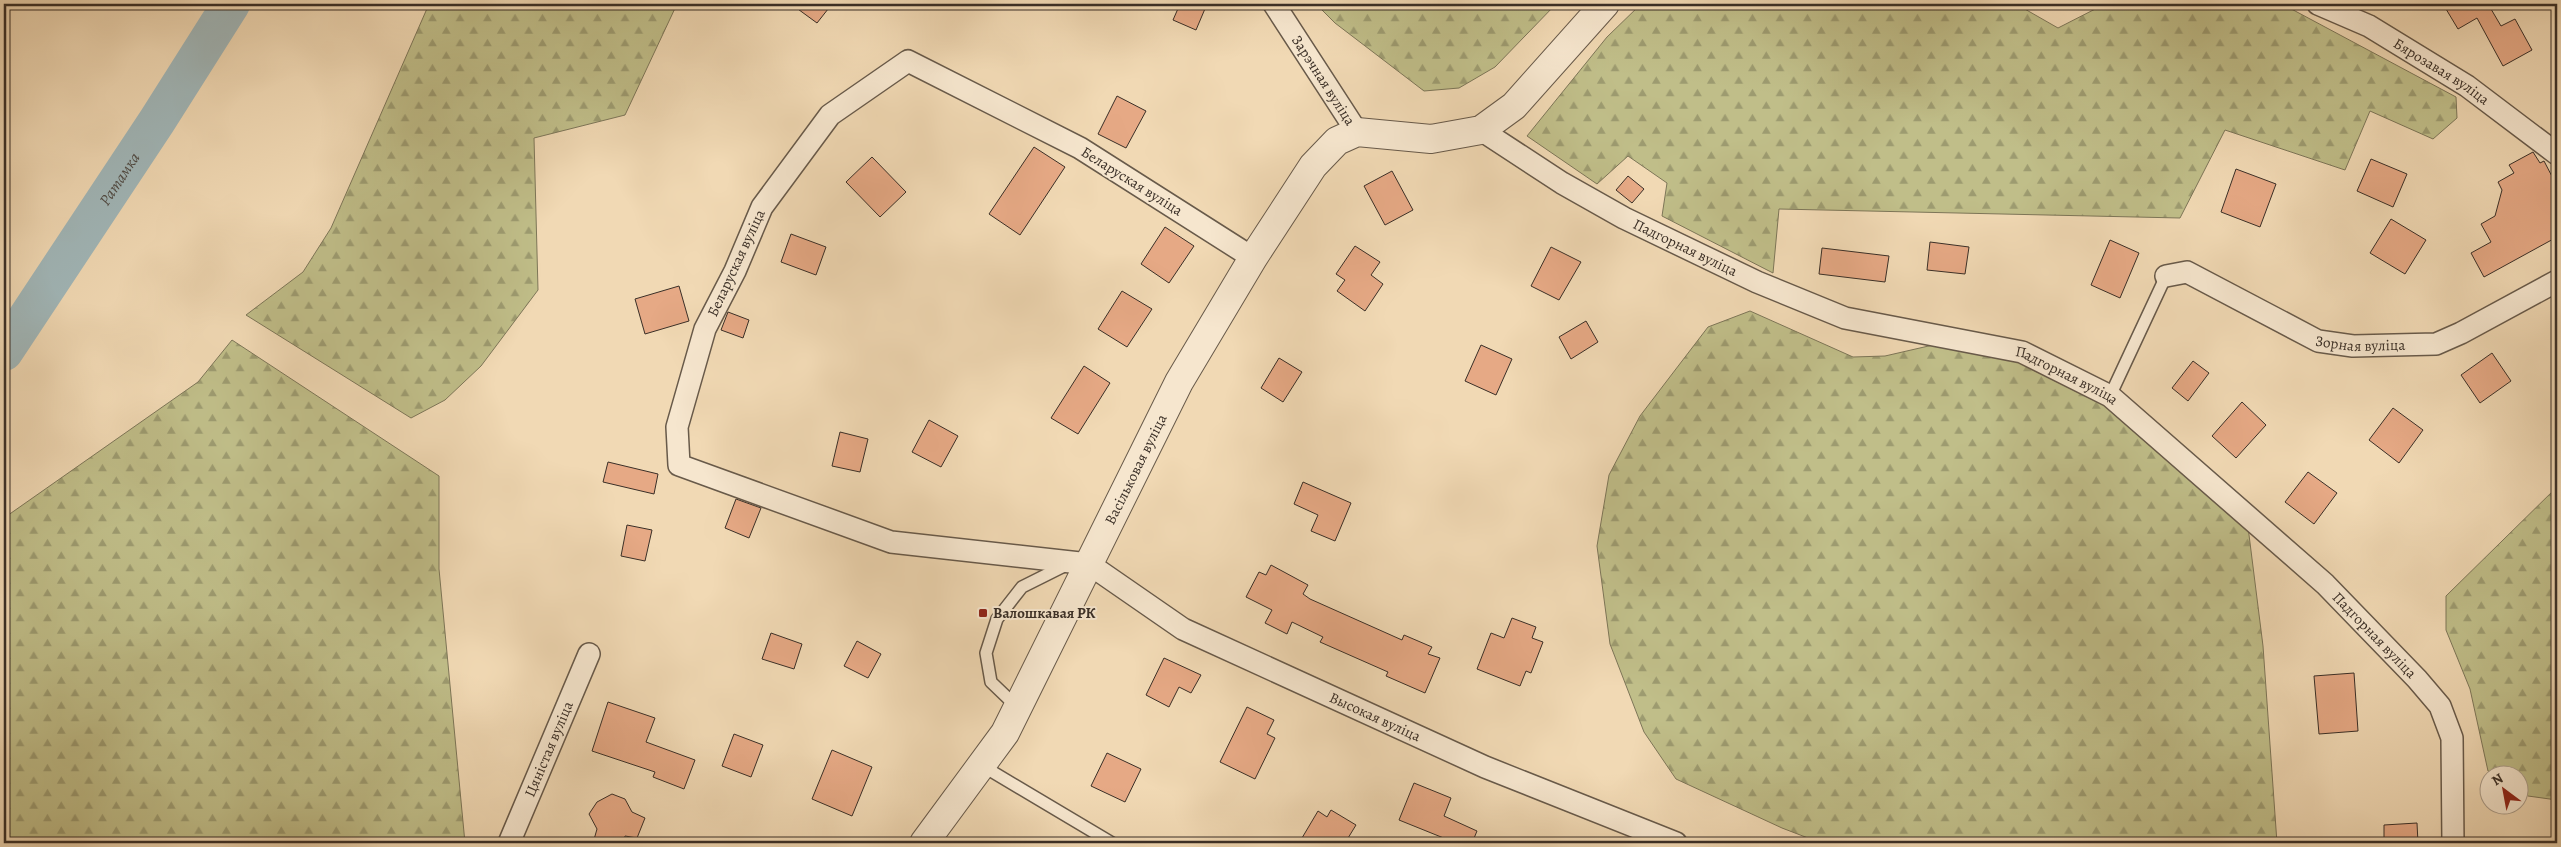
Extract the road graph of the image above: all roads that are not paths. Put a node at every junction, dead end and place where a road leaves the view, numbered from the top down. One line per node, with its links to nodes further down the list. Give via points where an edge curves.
1 (1274, 4): 5 (street, Зарэчная вуліца)
2 (1605, 4): 4 (street, via 1514,106)
3 (2318, 4): 6 (street, Бярозавая вуліца, via 2369,26 2468,86)
4 (1481, 130): 5 (street, via 1430,138); 10 (street, Падгорная вуліца, via 1562,183 1624,218 1757,282 1845,318 2022,352)
5 (1368, 133): 7 (street, Васільковая вуліца, via 1337,141 1313,166)
6 (2557, 154)
7 (1253, 258): 11 (street, Васільковая вуліца, via 1179,382); 11 (street, Беларуская вуліца, via 1080,148 908,61 830,115 762,206 735,271 705,329 677,427 679,465 892,542)
8 (2166, 276): 9 (street, Зорная вуліца, via 2187,272 2318,341 2353,346 2436,344); 10 (lane)
9 (2557, 281)
10 (2110, 396): 19 (street, Падгорная вуліца, via 2326,584 2440,706 2452,738)
11 (1081, 563): 13 (street, Васільковая вуліца); 13 (lane, via 1022,587 997,618 986,653 991,682); 18 (street, Высокая вуліца, via 1183,629 1485,767)
12 (589, 654): 15 (street, Цяністая вуліца)
13 (1018, 708): 14 (street, Васільковая вуліца)
14 (982, 765): 16 (street, Васільковая вуліца); 17 (lane)
15 (511, 842)
16 (924, 843)
17 (1112, 843)
18 (1676, 843)
19 (2453, 843)

